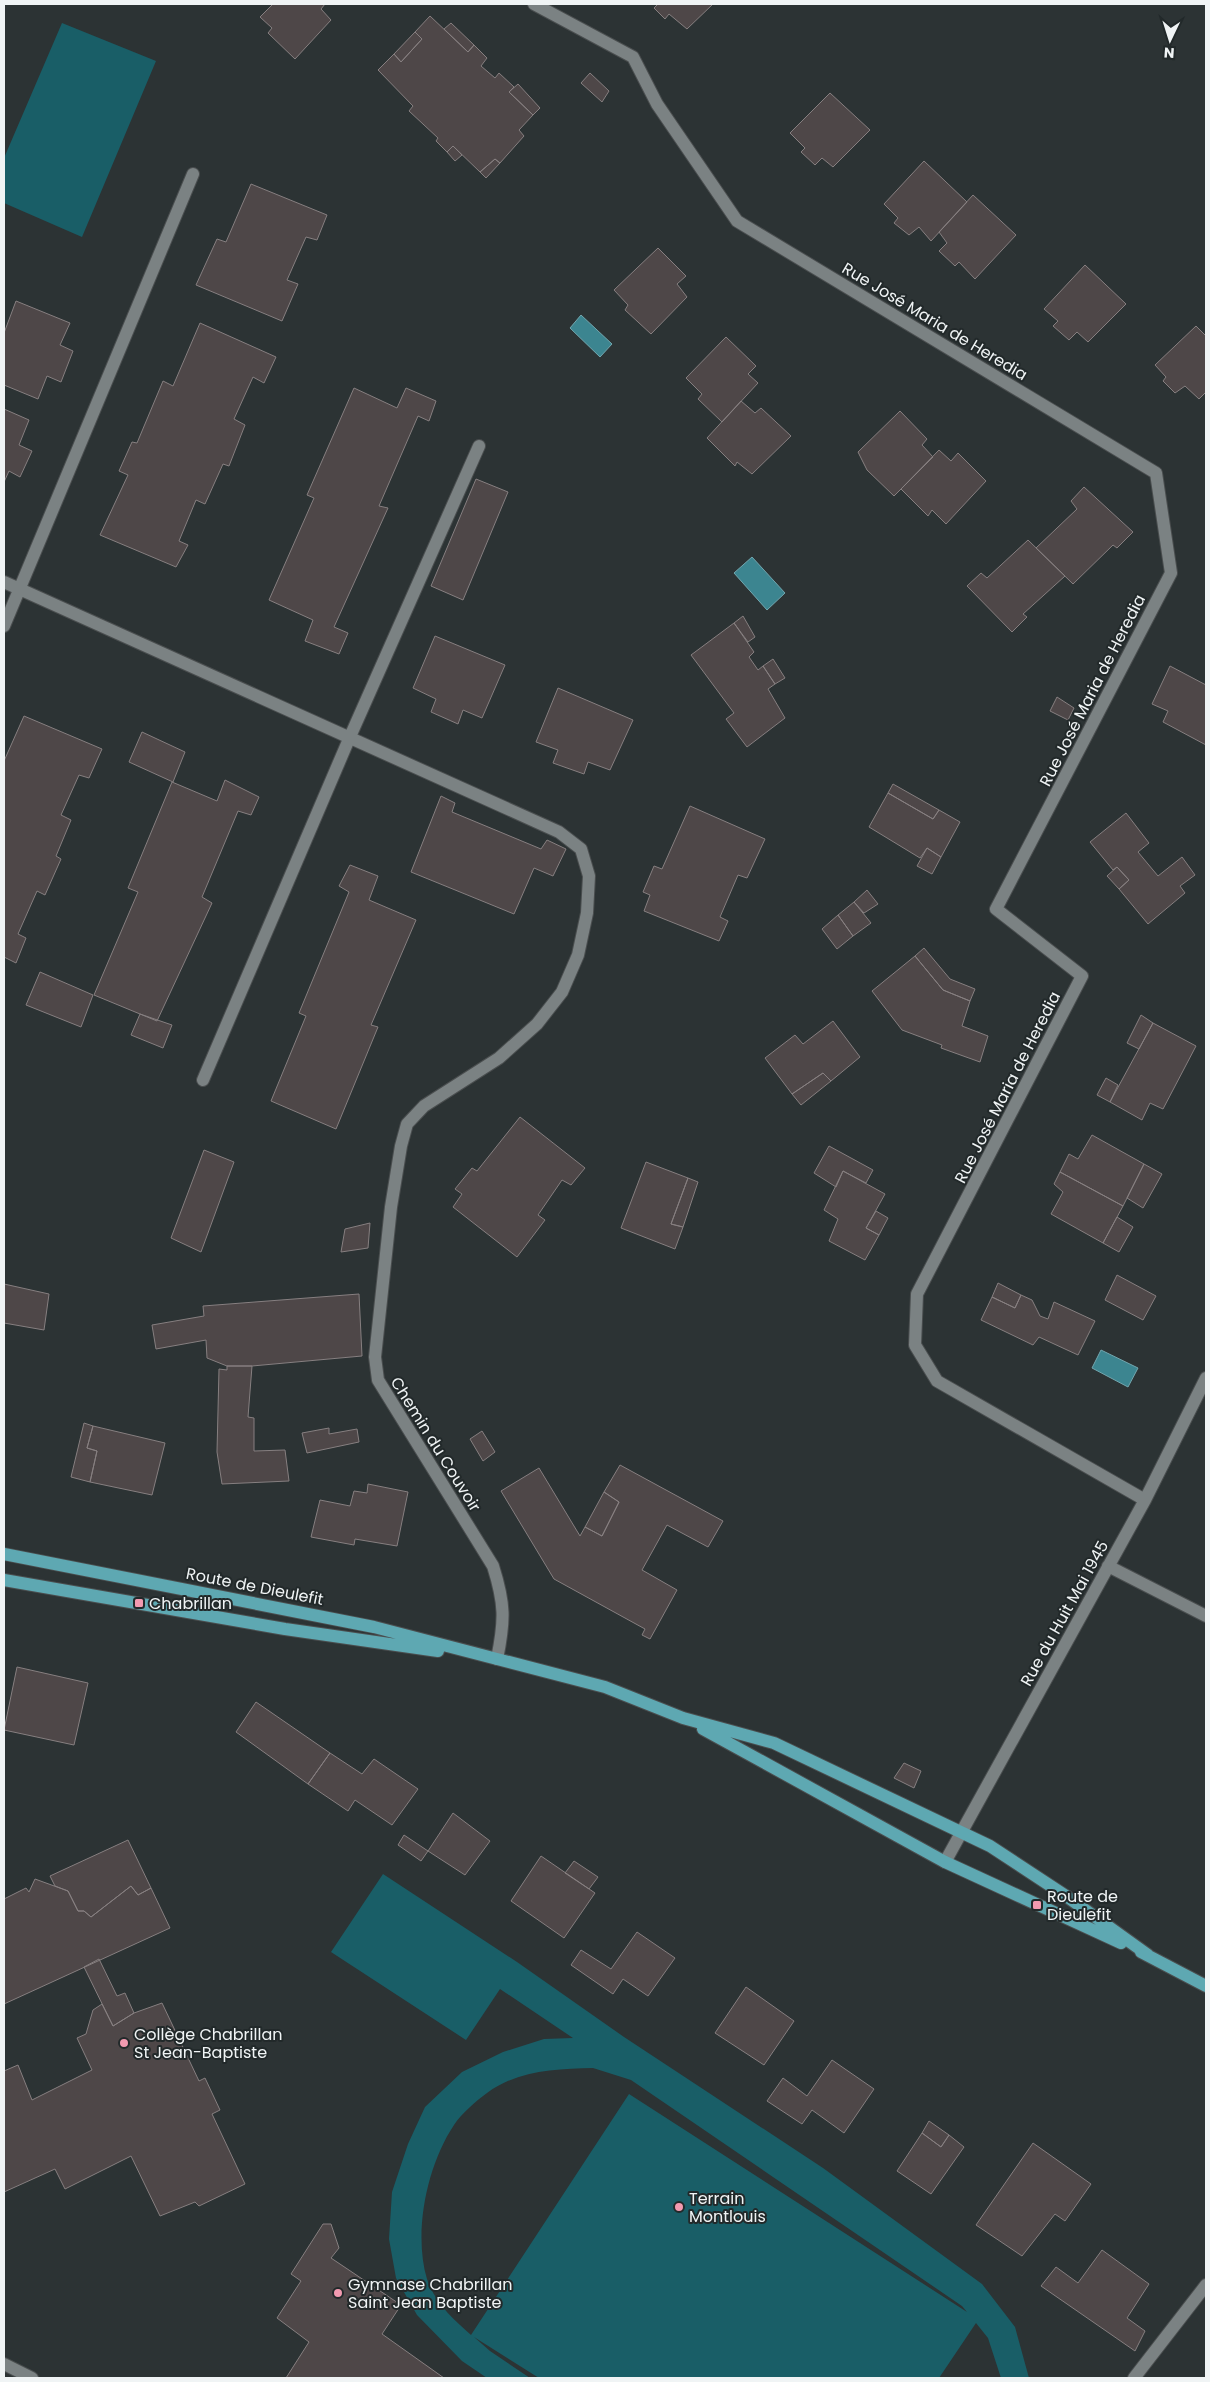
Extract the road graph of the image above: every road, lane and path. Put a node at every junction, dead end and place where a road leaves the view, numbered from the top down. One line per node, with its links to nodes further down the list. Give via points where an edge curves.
1 (534, 4): 10 (street, Rue José Maria de Heredia, via 633,57 656,104 737,220 1156,473 1171,573 996,909 1082,976 917,1294 915,1345 937,1381)
2 (194, 174): 5 (street)
3 (479, 446): 7 (street)
4 (4, 582): 5 (street, Chemin du Couvoir)
5 (19, 588): 6 (street); 7 (street, Chemin du Couvoir)
6 (4, 626)
7 (349, 740): 8 (street); 15 (street, Chemin du Couvoir, via 559,832 581,849 589,876 584,930 578,955 562,992 537,1024 499,1058 424,1106 407,1124 391,1207 375,1357 378,1380 493,1566 502,1596 504,1621)
8 (203, 1080)
9 (1206, 1378): 10 (street, Rue du Huit Mai 1945)
10 (1145, 1500): 12 (street, Rue du Huit Mai 1945)
11 (4, 1554): 15 (main road, Route de Dieulefit, via 374,1627)
12 (1108, 1566): 14 (street); 17 (street, Rue du Huit Mai 1945)
13 (4, 1580): 15 (main road, Route de Dieulefit, via 285,1629)
14 (1206, 1616)
15 (497, 1659): 16 (main road, Route de Dieulefit, via 605,1687)
16 (683, 1718): 17 (main road, Route de Dieulefit, via 774,1743); 18 (main road, Route de Dieulefit)
17 (962, 1832): 18 (street, Rue du Huit Mai 1945); 19 (main road, Route de Dieulefit, via 990,1846 1059,1891)
18 (945, 1862): 19 (main road, Route de Dieulefit)
19 (1148, 1955): 20 (main road, Route de Dieulefit)
20 (1206, 1986)
21 (1206, 2285): 24 (street)
22 (4, 2364): 23 (street)
23 (32, 2378)
24 (1134, 2378)

